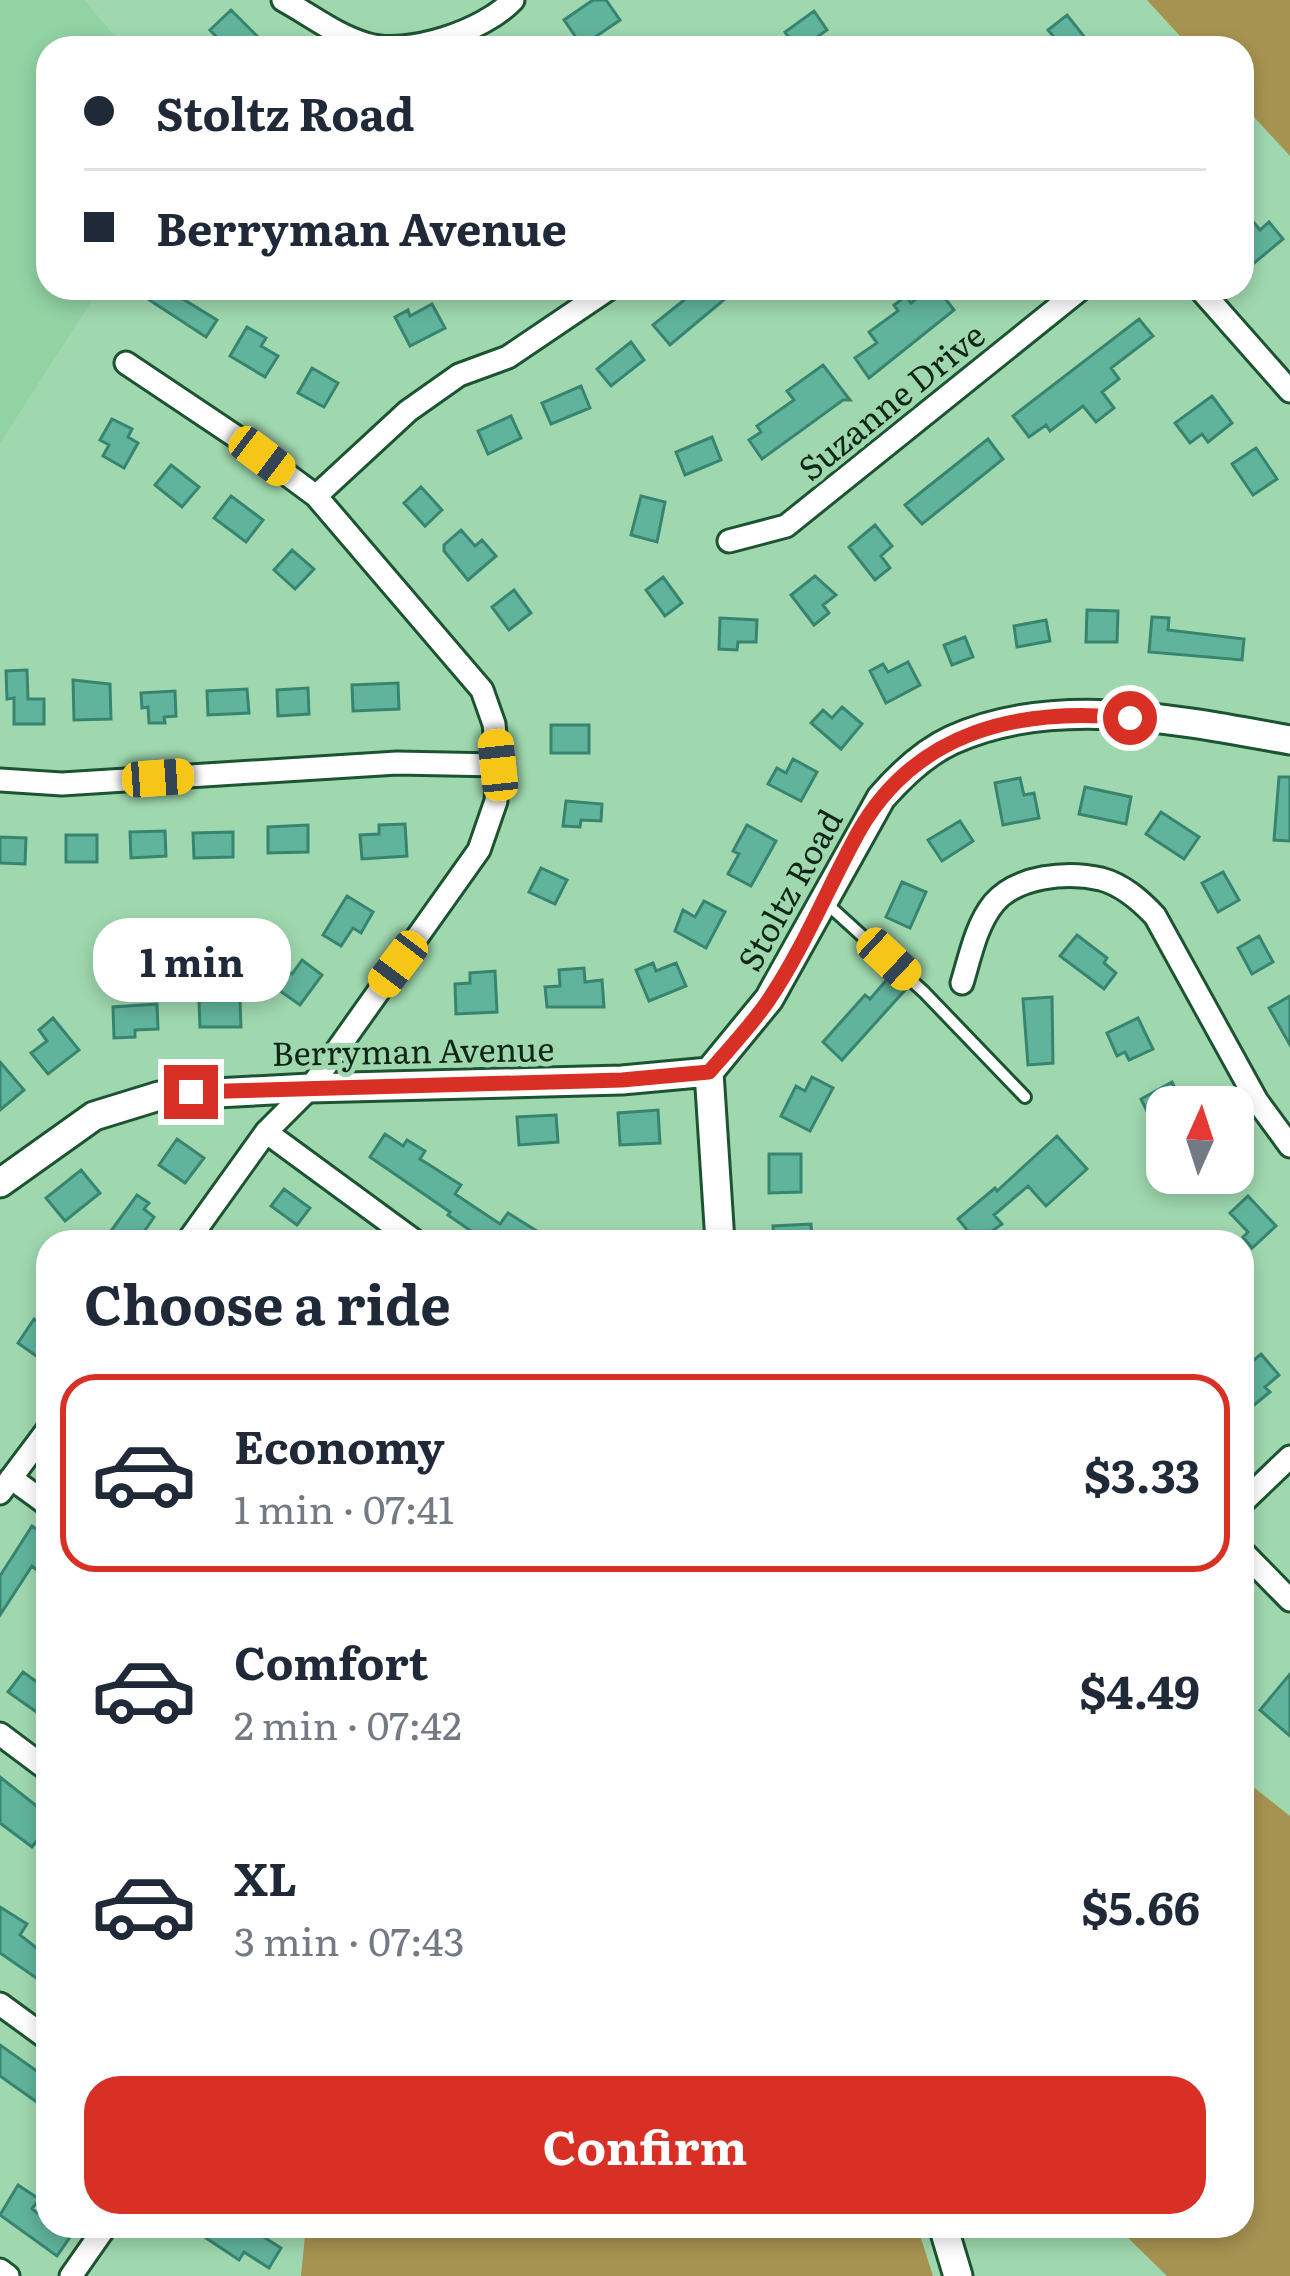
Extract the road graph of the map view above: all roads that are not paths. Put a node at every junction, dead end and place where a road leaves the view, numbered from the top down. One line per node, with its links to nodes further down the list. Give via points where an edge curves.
1 (283, 0): 3 (street)
2 (513, 0): 4 (street)
3 (351, 36)
4 (453, 36)
5 (592, 300): 10 (street, via 408,411)
6 (1067, 300): 11 (street, Suzanne Drive, via 786,526)
7 (1210, 300): 9 (street)
8 (126, 362): 10 (street)
9 (1290, 391)
10 (316, 496): 13 (street, via 482,690)
11 (729, 542)
12 (1290, 740): 15 (street, Stoltz Road, via 1094,715 993,725 949,741 905,771 860,829)
13 (498, 765): 14 (street); 18 (street, via 479,850)
14 (0, 780)
15 (823, 901): 17 (street, Stoltz Road, via 769,1000); 19 (lane)
16 (962, 982): 21 (street, via 995,902 1021,883 1103,879 1155,916)
17 (709, 1072): 18 (street, Berryman Avenue); 25 (street)
18 (310, 1088): 20 (street); 22 (street, Berryman Avenue, via 131,1102 94,1116)
19 (1024, 1097)
20 (266, 1132): 23 (street); 24 (street)
21 (1290, 1146)
22 (0, 1183)
23 (196, 1230)
24 (400, 1230)
25 (719, 1230)
26 (36, 1445): 28 (street)
27 (1290, 1457): 29 (street)
28 (5, 1485): 30 (street)
29 (1254, 1492)
30 (36, 1499)
31 (1254, 1563): 32 (street)
32 (1290, 1600)
33 (0, 1734): 34 (street)
34 (36, 1761)
35 (0, 2004): 36 (street)
36 (36, 2030)
37 (98, 2238): 41 (street)
38 (947, 2238): 42 (street)
39 (0, 2270): 40 (street)
40 (8, 2276)
41 (71, 2276)
42 (958, 2276)

